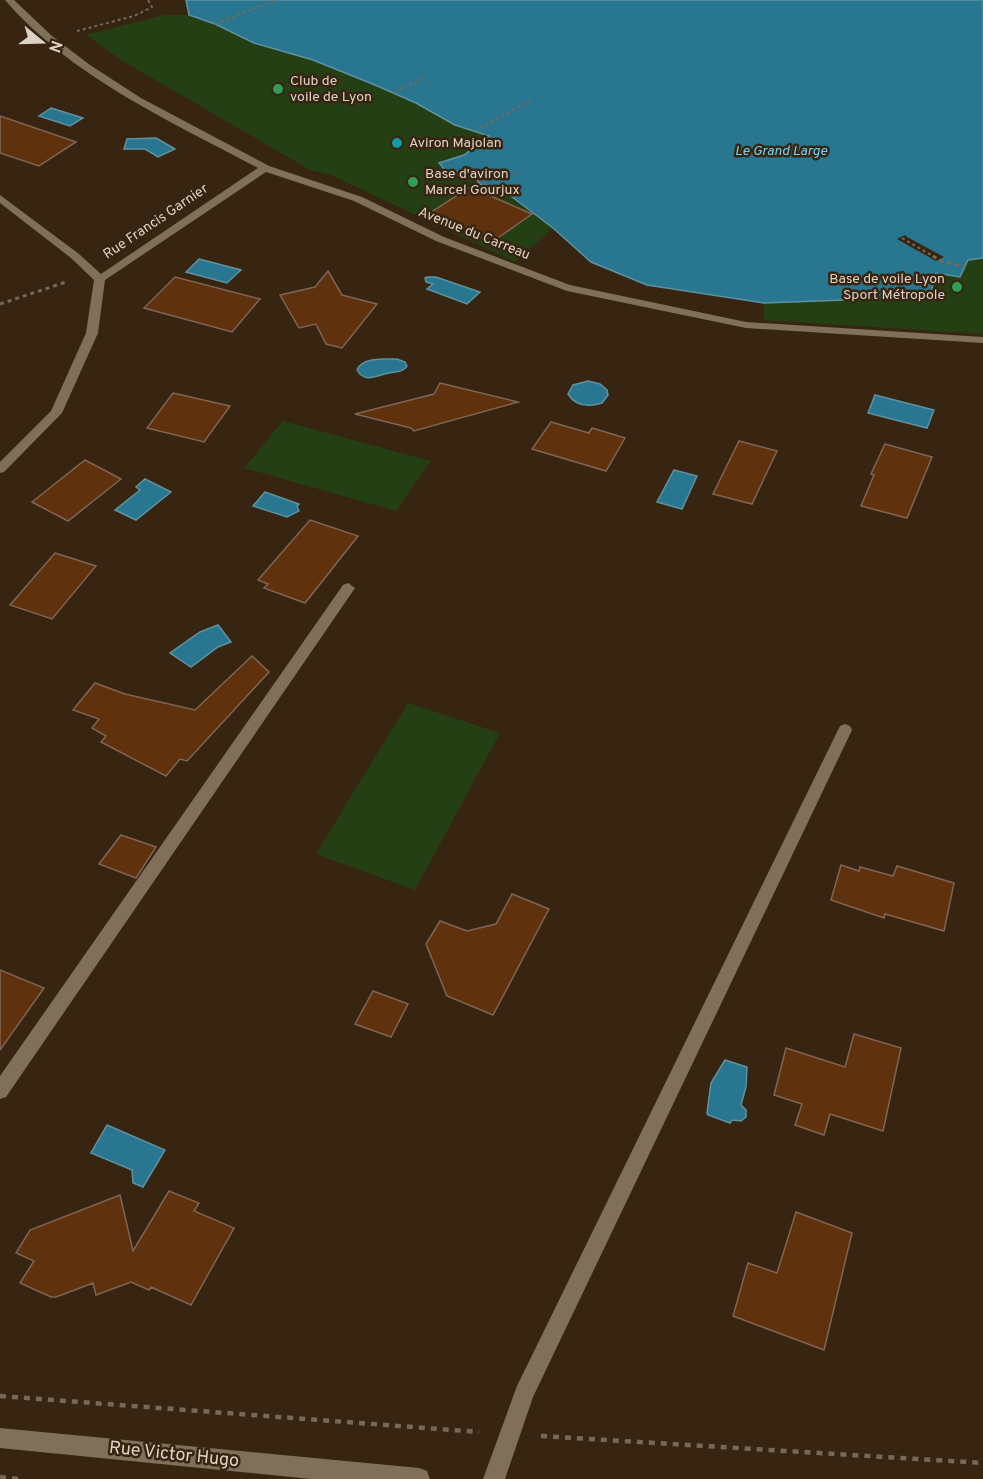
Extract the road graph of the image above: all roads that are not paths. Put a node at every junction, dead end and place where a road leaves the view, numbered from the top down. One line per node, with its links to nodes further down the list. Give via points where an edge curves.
1 (9, 0): 2 (street, Avenue du Carreau, via 87,67 138,100)
2 (266, 168): 4 (street, Rue Francis Garnier); 5 (street, Avenue du Carreau, via 358,199 440,239 567,288 746,325)
3 (0, 198): 4 (street)
4 (100, 279): 6 (street, Rue Francis Garnier, via 92,333 56,413)
5 (983, 340)
6 (0, 469)
7 (348, 588): 9 (street)
8 (845, 730): 12 (street, via 524,1392)
9 (0, 1091)
10 (0, 1438): 11 (street, Rue Victor Hugo)
11 (419, 1479)
12 (494, 1479)

